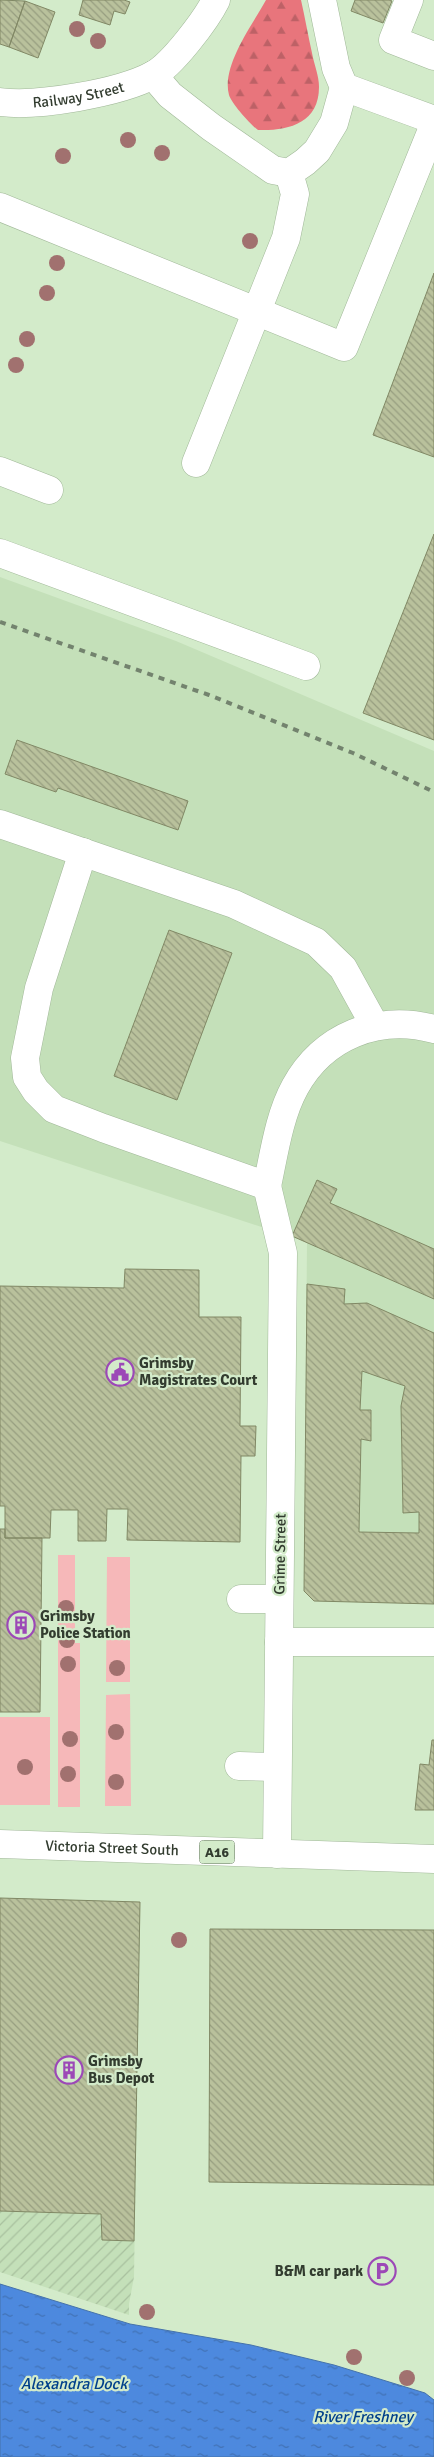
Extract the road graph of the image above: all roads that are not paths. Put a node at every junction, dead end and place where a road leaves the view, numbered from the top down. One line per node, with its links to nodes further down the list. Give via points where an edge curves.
1 (216, 0): 5 (main road, via 184,47)
2 (322, 0): 6 (main road, via 336,68)
3 (409, 0): 4 (main road, via 393,40)
4 (434, 56)
5 (154, 75): 7 (main road, Railway Street, via 105,91 62,100 18,105); 10 (main road, via 170,95 211,126 273,170)
6 (344, 88): 8 (main road); 10 (main road, via 334,123 317,151)
7 (0, 102)
8 (434, 120)
9 (434, 125): 12 (main road, via 344,347)
10 (289, 173): 12 (main road, via 295,194 286,238)
11 (0, 207): 12 (main road)
12 (257, 312): 13 (main road)
13 (196, 463)
14 (0, 471): 15 (main road)
15 (49, 490)
16 (0, 553): 17 (main road)
17 (306, 666)
18 (0, 824): 19 (main road)
19 (83, 852): 20 (main road, via 234,904 316,942 343,968); 22 (main road, via 39,988 25,1058 27,1077 54,1109)
20 (376, 1026): 21 (main road, via 413,1023); 22 (main road, via 350,1034 335,1044 309,1066 294,1088)
21 (434, 1029)
22 (267, 1186): 24 (main road, Grime Street, via 283,1253)
23 (241, 1599): 24 (main road)
24 (279, 1599): 25 (main road, Grime Street)
25 (279, 1642): 26 (main road); 28 (main road, Grime Street)
26 (434, 1642)
27 (239, 1766): 28 (main road)
28 (278, 1768): 30 (main road, Grime Street)
29 (0, 1844): 30 (main road, Victoria Street South / A16)
30 (277, 1854): 31 (main road, Victoria Street South / A16)
31 (434, 1859)

